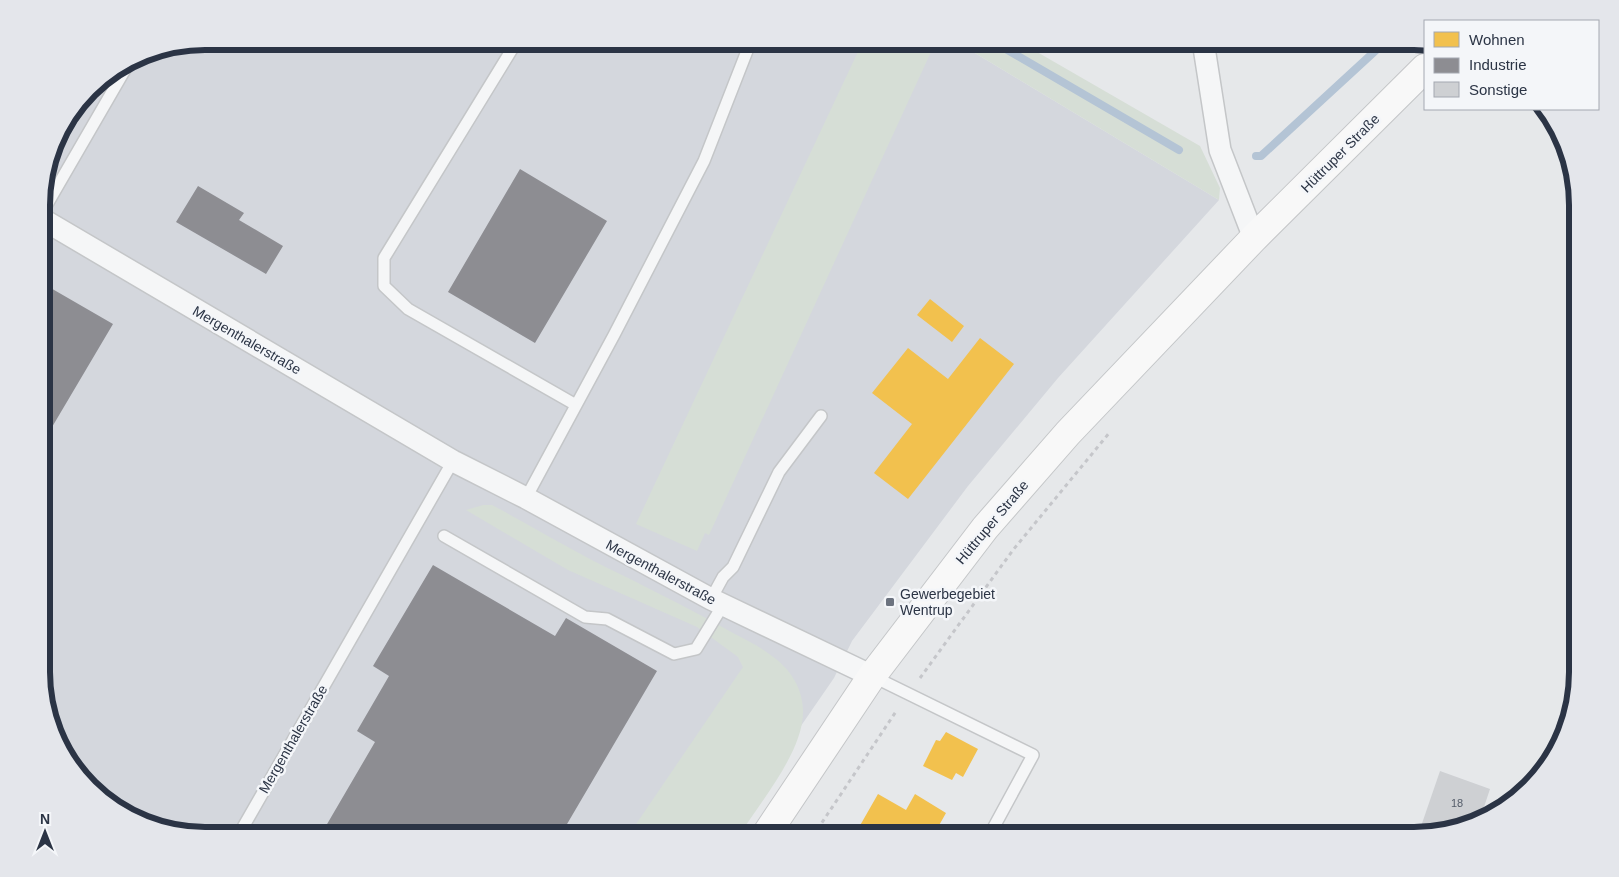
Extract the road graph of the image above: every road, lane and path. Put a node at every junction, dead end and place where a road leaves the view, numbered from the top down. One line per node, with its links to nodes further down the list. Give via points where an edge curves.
1 (511, 50): 9 (lane, via 384,258 384,286 408,309)
2 (746, 50): 9 (lane, via 704,161)
3 (1204, 50): 8 (street, via 1220,150)
4 (1424, 69): 8 (main road, Hüttruper Straße)
5 (123, 74): 6 (lane)
6 (50, 199)
7 (50, 224): 12 (street, Mergenthalerstraße)
8 (1254, 238): 16 (main road, Hüttruper Straße, via 1068,433 985,528)
9 (576, 405): 13 (lane)
10 (821, 416): 15 (lane, via 779,472 733,567 723,577)
11 (1112, 430): 17 (path, via 1013,550)
12 (453, 460): 13 (street, Mergenthalerstraße); 18 (lane, Mergenthalerstraße)
13 (526, 498): 15 (street, Mergenthalerstraße)
14 (444, 536): 15 (lane, via 585,617 607,620 674,654 696,649)
15 (717, 602): 16 (street, Mergenthalerstraße)
16 (872, 676): 17 (lane); 19 (main road, Hüttruper Straße)
17 (908, 695): 20 (path); 21 (lane, via 1033,755)
18 (243, 827)
19 (772, 827)
20 (819, 827)
21 (995, 827)

